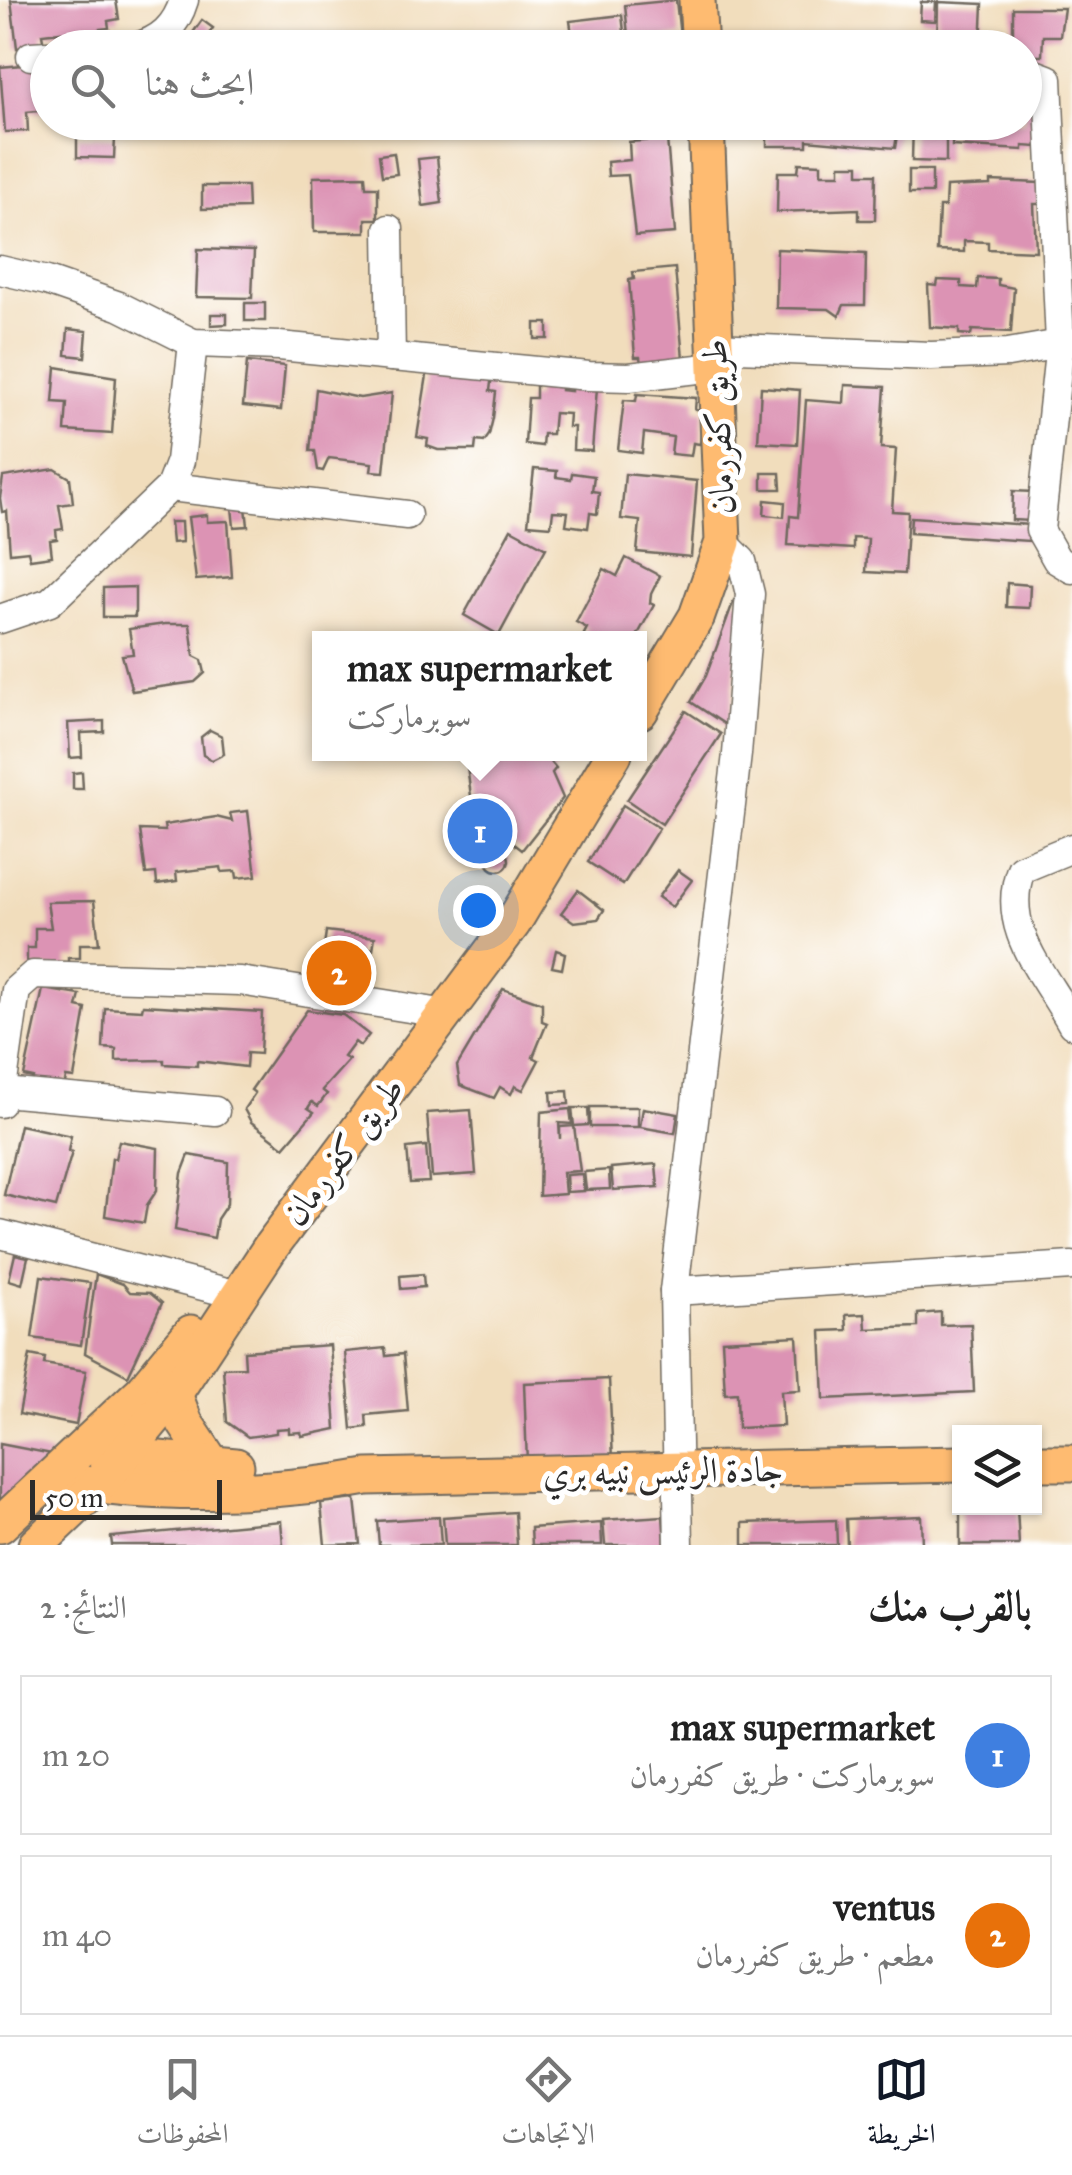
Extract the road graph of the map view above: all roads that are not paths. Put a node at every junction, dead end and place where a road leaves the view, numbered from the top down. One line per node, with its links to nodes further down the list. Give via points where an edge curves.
1 (184, 0): 3 (street)
2 (697, 0): 4 (main road)
3 (168, 30)
4 (699, 30)
5 (1042, 78): 9 (street, via 1048,80)
6 (707, 140): 12 (main road, طريق كفررمان)
7 (389, 229): 11 (street)
8 (0, 270): 10 (street, via 120,306)
9 (1066, 342): 12 (street, via 1008,353); 16 (street, via 1040,530 1057,560)
10 (193, 344): 11 (street); 13 (street, via 180,461)
11 (391, 356): 12 (street, via 629,377)
12 (714, 357): 15 (main road, طريق كفررمان)
13 (170, 487): 14 (street); 17 (street, via 50,602)
14 (407, 515)
15 (723, 542): 18 (main road, طريق كفررمان, via 697,616); 27 (street, via 742,561 749,610)
16 (1072, 569)
17 (0, 618)
18 (647, 699)
19 (610, 761): 21 (main road, طريق كفررمان, via 513,923)
20 (1072, 848): 22 (street, via 1021,869 1011,896 1015,924)
21 (447, 1014): 23 (street, via 240,981 33,976 16,990); 28 (main road, طريق كفررمان)
22 (1072, 1024)
23 (1, 1098): 24 (street)
24 (215, 1111)
25 (0, 1234): 28 (street)
26 (1072, 1266): 27 (street)
27 (674, 1290): 36 (street)
28 (232, 1293): 29 (main road); 30 (main road)
29 (174, 1394): 31 (main road); 35 (main road)
30 (79, 1448): 31 (main road); 38 (main road)
31 (122, 1458): 35 (main road); 39 (main road)
32 (1072, 1463): 34 (main road)
33 (952, 1464): 36 (main road, جادة الرئيس نبيه بري)
34 (1042, 1464)
35 (213, 1465): 37 (main road)
36 (674, 1471): 37 (main road, جادة الرئيس نبيه بري); 42 (street)
37 (367, 1477): 39 (main road, via 299,1490)
38 (53, 1479): 39 (main road); 40 (main road)
39 (97, 1487): 41 (main road)
40 (0, 1525)
41 (36, 1545)
42 (679, 1545)

